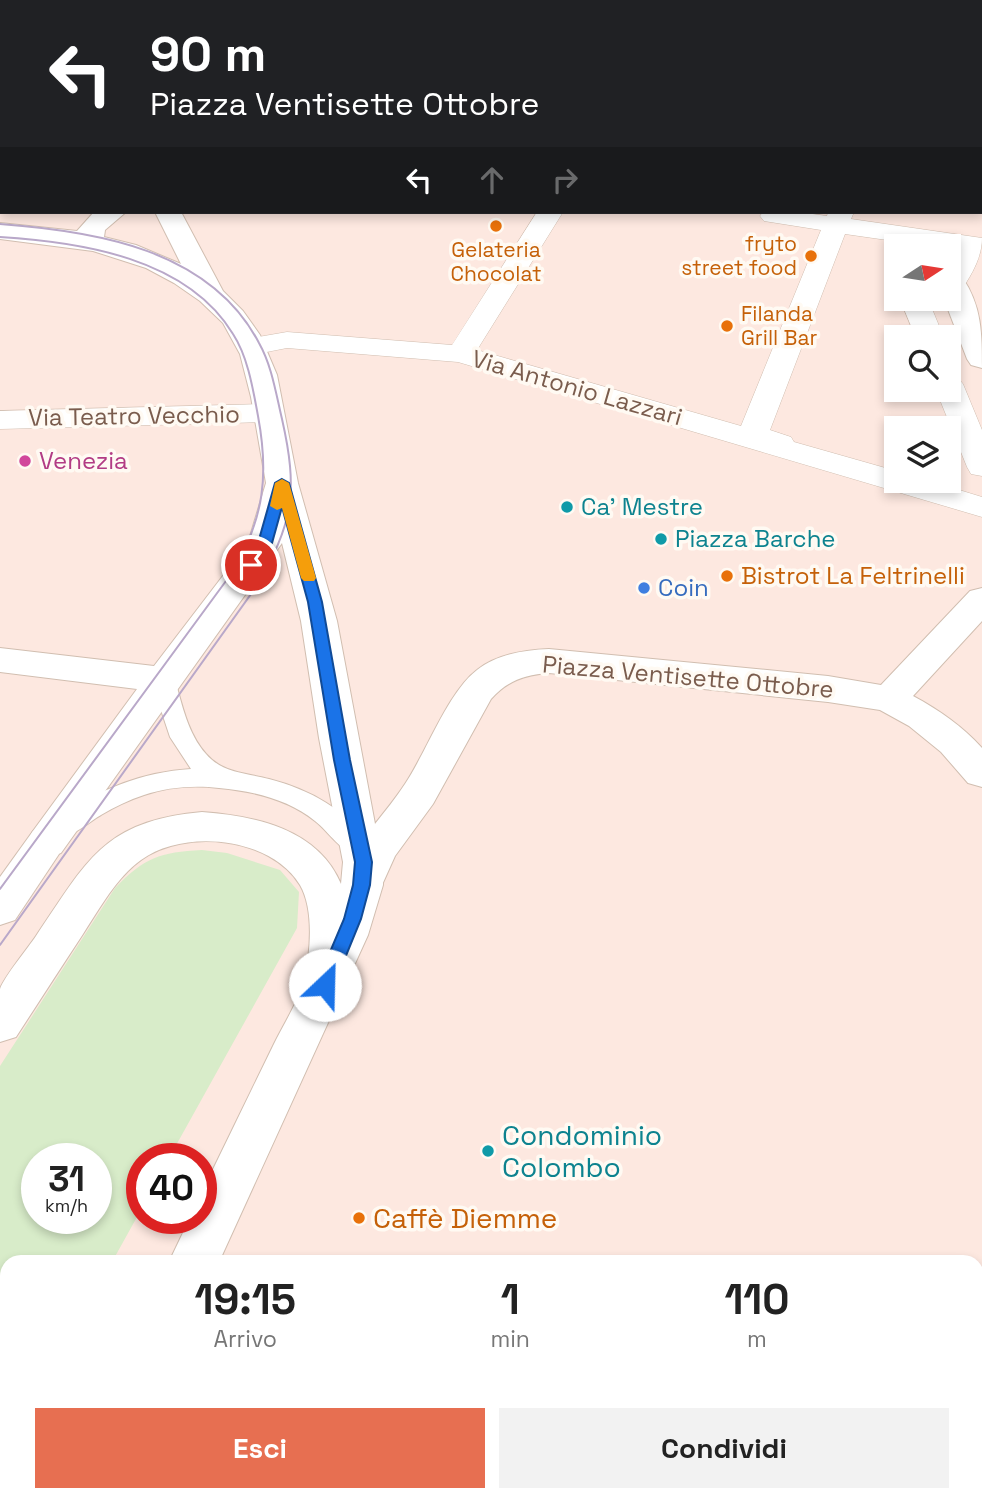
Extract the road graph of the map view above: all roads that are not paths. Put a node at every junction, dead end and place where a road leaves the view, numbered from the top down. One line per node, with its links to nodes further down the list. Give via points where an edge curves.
1 (110, 214): 9 (street, via 91,228)
2 (169, 214): 11 (street)
3 (549, 214): 14 (street)
4 (773, 216): 5 (street)
5 (838, 218): 7 (street); 20 (street, via 752,434)
6 (8, 232): 9 (street)
7 (887, 233): 8 (street)
8 (976, 237): 10 (street)
9 (92, 243): 11 (street, via 170,268)
10 (961, 265)
11 (212, 296): 13 (street, Piazza Ventisette Ottobre)
12 (961, 308): 15 (street)
13 (251, 346): 14 (street, Via Antonio Lazzari, via 287,340); 17 (street, Piazza Ventisette Ottobre)
14 (460, 354): 21 (street, Via Antonio Lazzari)
15 (982, 359)
16 (955, 402): 19 (street)
17 (269, 414): 18 (street, Via Teatro Vecchio); 22 (street, Piazza Ventisette Ottobre)
18 (0, 420)
19 (982, 467)
20 (884, 476)
21 (884, 477)
22 (282, 483): 28 (street, via 265,543); 33 (street, Piazza Ventisette Ottobre, via 315,602)
23 (941, 493): 25 (street, Via Antonio Lazzari)
24 (946, 493): 25 (street)
25 (982, 505)
26 (982, 598): 29 (street)
27 (0, 662): 28 (street)
28 (159, 679): 31 (lane, via 189,751 202,767); 32 (street)
29 (889, 699): 30 (street, Piazza Ventisette Ottobre, via 944,734); 33 (street, Piazza Ventisette Ottobre, via 828,688 549,661 504,669 476,691 419,794)
30 (982, 773)
31 (230, 781): 32 (lane, via 184,778 136,789 90,809); 33 (lane, via 265,788 328,815 347,832)
32 (47, 842): 34 (street)
33 (362, 874): 35 (street, Piazza Ventisette Ottobre, via 347,935)
34 (0, 909)
35 (325, 985): 36 (street, Piazza Ventisette Ottobre, via 330,919 312,868 291,850 265,838 193,827 141,841 109,866); 37 (street, Piazza Ventisette Ottobre)
36 (0, 1024)
37 (197, 1255)

